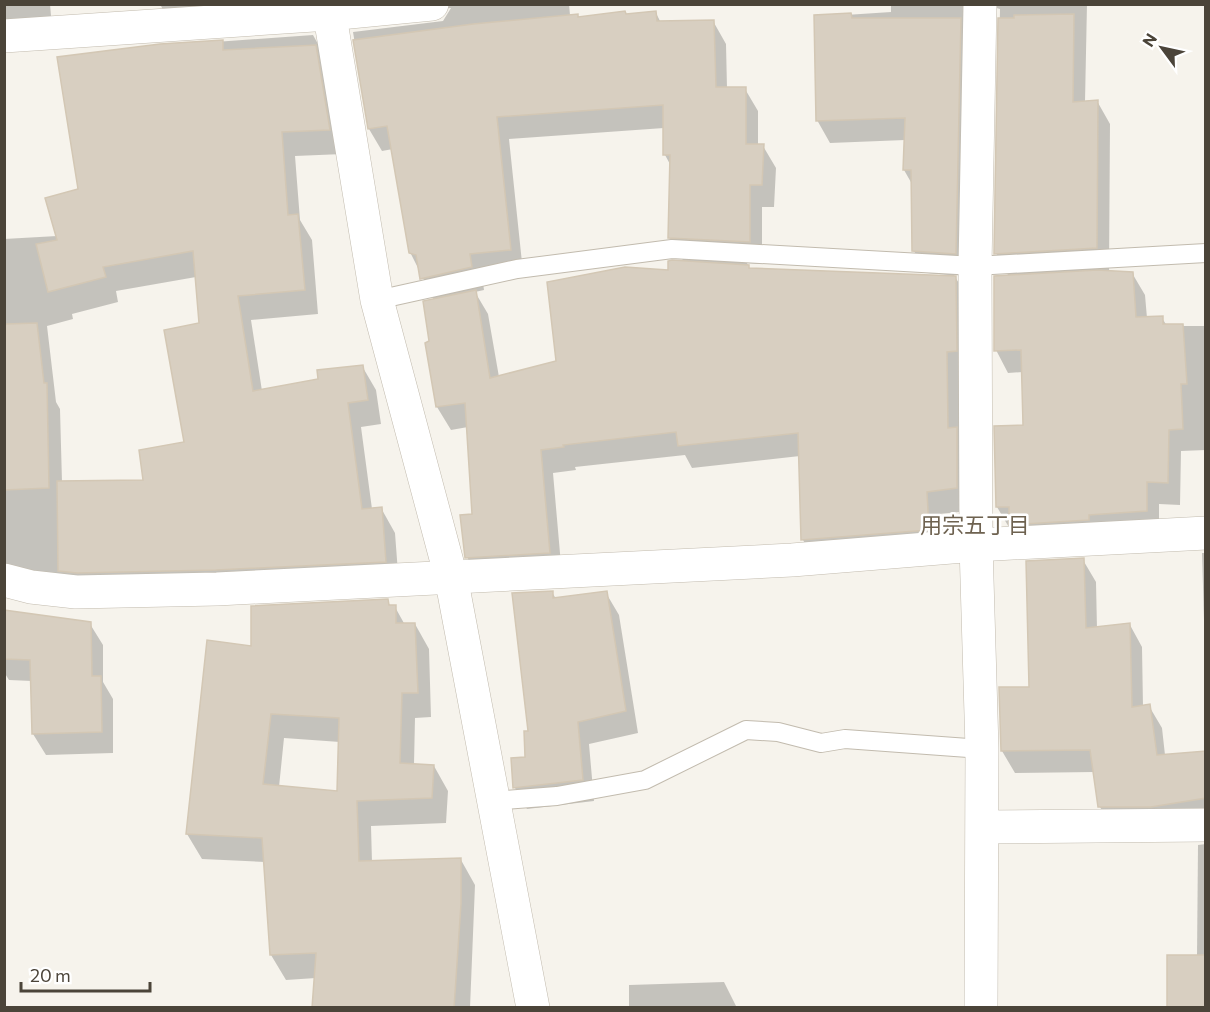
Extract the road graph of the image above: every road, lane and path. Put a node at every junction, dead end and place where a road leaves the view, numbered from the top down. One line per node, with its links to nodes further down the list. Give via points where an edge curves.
1 (432, 4): 3 (street)
2 (980, 4): 6 (street)
3 (328, 9): 4 (street); 7 (street)
4 (4, 36)
5 (1206, 253): 6 (lane)
6 (975, 266): 7 (lane, via 672,249 517,269); 9 (street)
7 (377, 300): 10 (street)
8 (1206, 533): 9 (street)
9 (976, 545): 10 (street, via 792,560); 12 (street)
10 (451, 577): 11 (street, via 76,592); 13 (street)
11 (4, 580)
12 (982, 750): 13 (lane, via 845,739 821,742 778,732 746,730 645,780 557,796); 15 (street)
13 (493, 801): 16 (street)
14 (1206, 825): 15 (street)
15 (982, 827): 17 (street)
16 (533, 1008)
17 (981, 1008)

